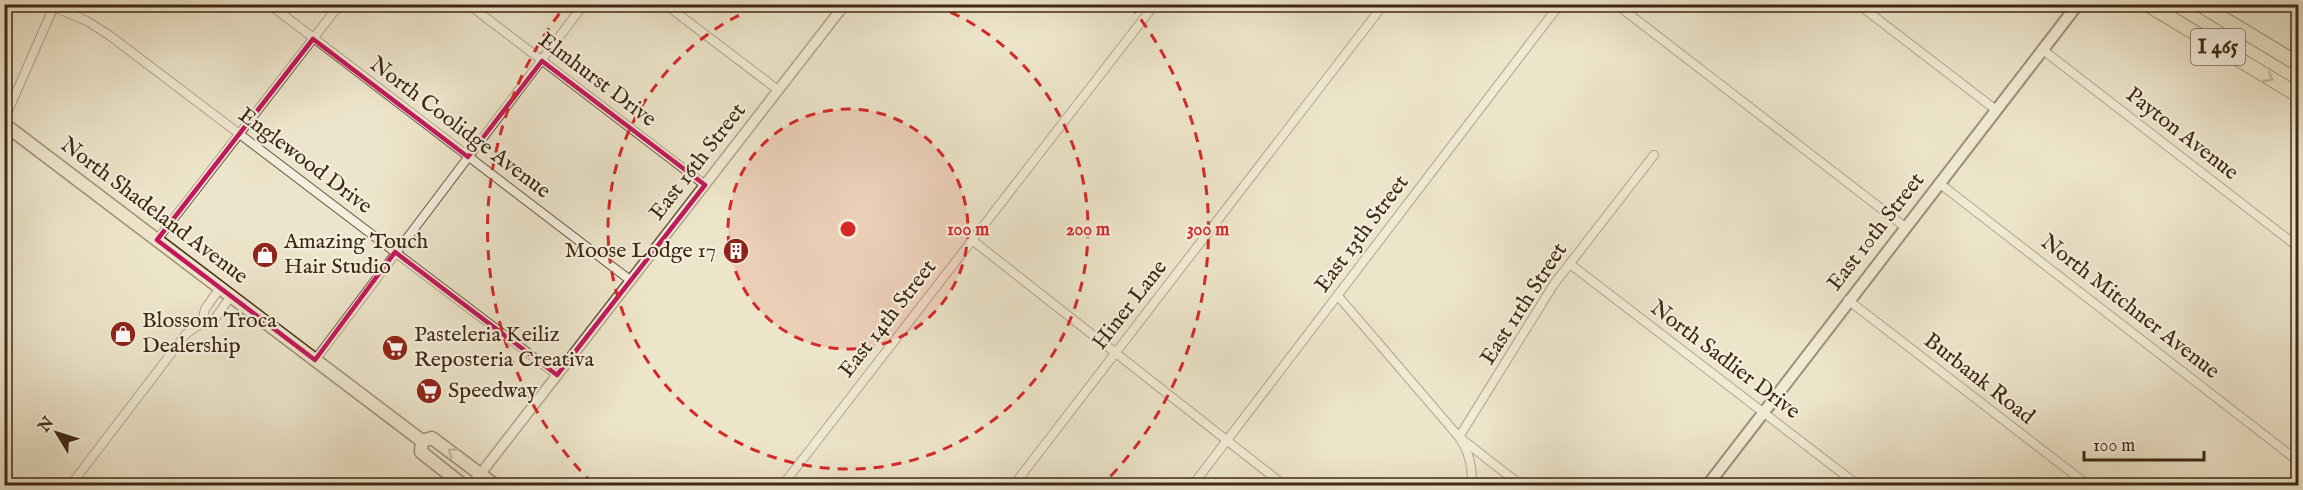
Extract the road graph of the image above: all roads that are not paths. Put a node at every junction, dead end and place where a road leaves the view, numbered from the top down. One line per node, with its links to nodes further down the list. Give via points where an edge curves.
1 (269, 4): 16 (street, North Coolidge Avenue)
2 (340, 4): 16 (street)
3 (468, 4): 18 (street, Elmhurst Drive)
4 (584, 4): 18 (street)
5 (845, 4): 20 (street, East 16th Street)
6 (1155, 4): 31 (street, East 14th Street)
7 (1384, 4): 41 (street, Hiner Lane)
8 (1560, 4): 38 (street, East 13th Street)
9 (1616, 4): 29 (street)
10 (1858, 4): 22 (street)
11 (2078, 4): 17 (main road, East 10th Street)
12 (2147, 4): 21 (highway, I 465, one-way to 21)
13 (2199, 4): 19 (highway, I 465)
14 (54, 6): 23 (street); 24 (street, Englewood Drive, via 104,32)
15 (669, 6): 20 (street)
16 (313, 39): 24 (street); 26 (street, North Coolidge Avenue)
17 (2043, 50): 22 (main road, East 10th Street); 32 (street, Payton Avenue)
18 (542, 61): 26 (street); 28 (street, Elmhurst Drive)
19 (2298, 63)
20 (778, 90): 28 (street, East 16th Street)
21 (2298, 95)
22 (1996, 110): 27 (main road, East 10th Street)
23 (4, 122): 30 (main road, North Shadeland Avenue)
24 (239, 134): 30 (street); 33 (street, Englewood Drive)
25 (1654, 155): 34 (street, East 11th Street)
26 (468, 157): 33 (street); 35 (street, North Coolidge Avenue)
27 (1939, 183): 29 (main road, East 10th Street); 48 (street, North Mitchner Avenue)
28 (705, 185): 35 (street, East 16th Street)
29 (1905, 227): 39 (main road, East 10th Street)
30 (157, 240): 36 (main road, North Shadeland Avenue)
31 (972, 240): 41 (street); 54 (street, East 14th Street)
32 (2298, 247)
33 (395, 252): 42 (street); 43 (street, Englewood Drive)
34 (1570, 264): 44 (street, North Sadlier Drive); 45 (street, East 11th Street)
35 (630, 280): 43 (street, East 16th Street)
36 (220, 288): 37 (main road, North Shadeland Avenue); 40 (street, via 205,309)
37 (231, 296): 40 (street, via 214,320); 42 (main road, North Shadeland Avenue)
38 (1338, 296): 45 (street); 46 (street, East 13th Street)
39 (1848, 300): 44 (main road, East 10th Street); 62 (street, Burbank Road)
40 (202, 323): 50 (street, via 186,334)
41 (1115, 354): 46 (street); 55 (street, Hiner Lane)
42 (315, 360): 47 (main road, North Shadeland Avenue)
43 (557, 375): 49 (street, East 16th Street)
44 (1763, 412): 60 (main road, East 10th Street); 61 (street, North Sadlier Drive)
45 (1459, 437): 58 (street, via 1471,466); 59 (street)
46 (1227, 440): 56 (street, East 13th Street); 57 (street)
47 (422, 441): 49 (main road, North Shadeland Avenue, one-way to 47, via 432,438); 51 (main road, North Shadeland Avenue, via 421,452)
48 (2298, 461)
49 (480, 474): 52 (street, East 16th Street); 53 (main road, North Shadeland Avenue)
50 (70, 486)
51 (464, 486)
52 (471, 486)
53 (496, 486)
54 (782, 486)
55 (1013, 486)
56 (1192, 486)
57 (1285, 486)
58 (1471, 486)
59 (1522, 486)
60 (1707, 486)
61 (1859, 486)
62 (2089, 486)

